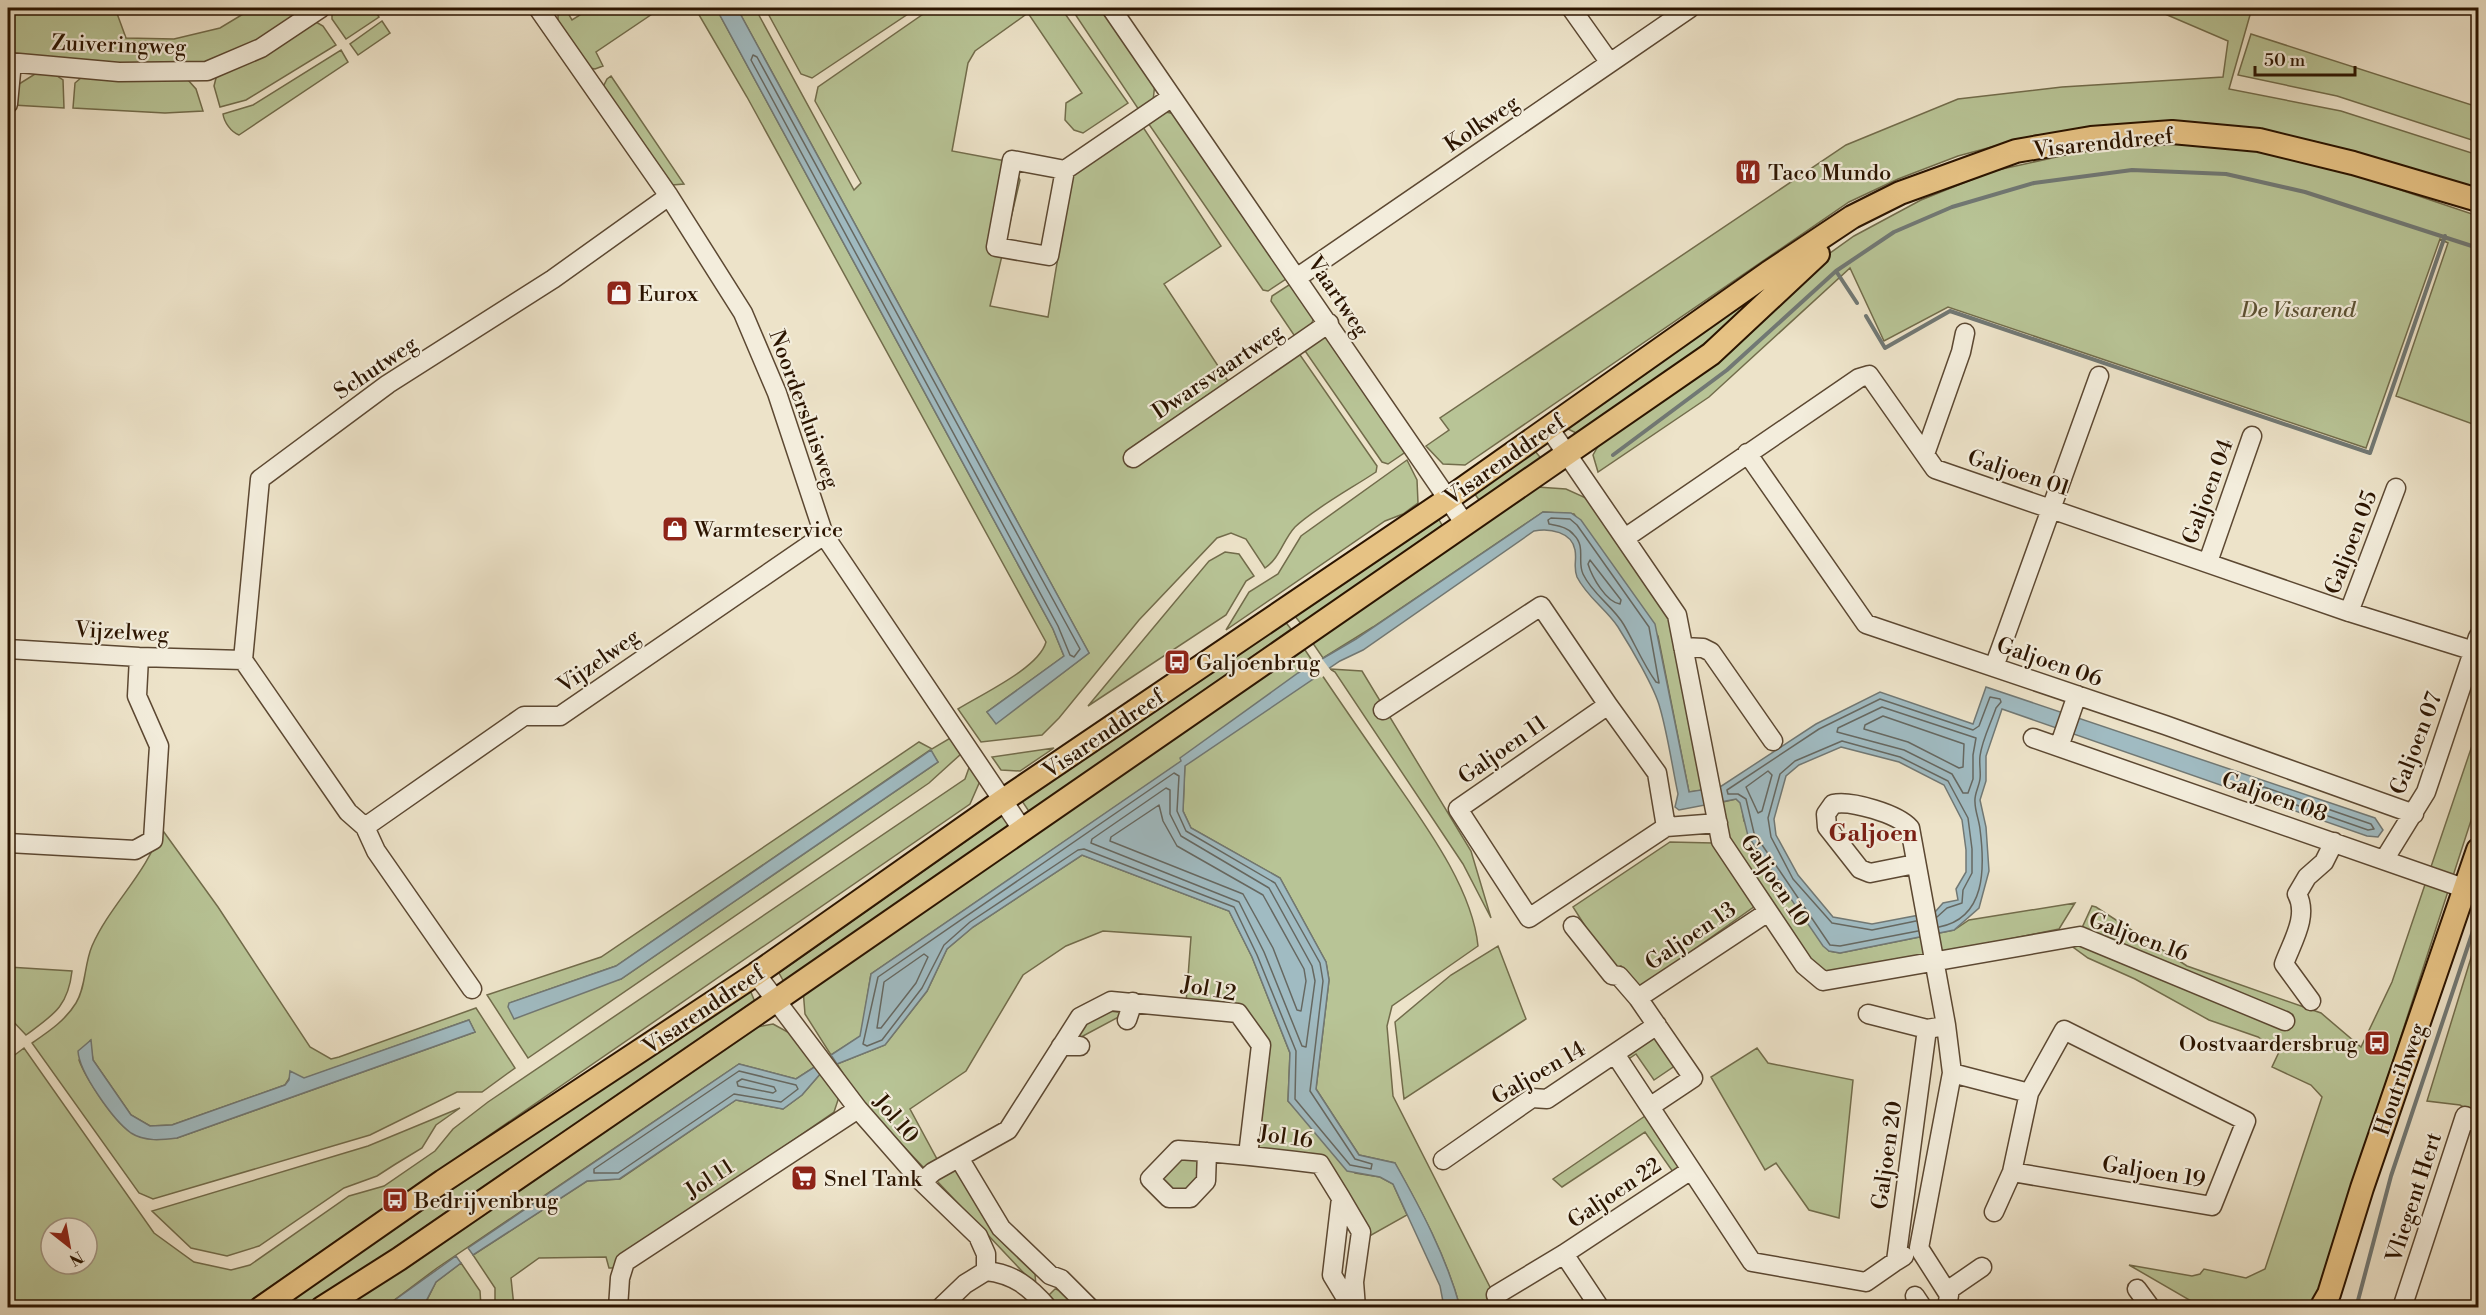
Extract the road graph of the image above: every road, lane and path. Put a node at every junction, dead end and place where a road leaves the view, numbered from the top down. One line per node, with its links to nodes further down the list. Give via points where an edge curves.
1 (321, 8): 6 (street, Zuiveringweg, via 261,48 207,71 119,72)
2 (538, 8): 13 (street, Noordersluisweg)
3 (1112, 8): 8 (street, Vaartweg)
4 (1571, 8): 7 (street)
5 (1690, 8): 7 (street, Kolkweg)
6 (10, 62): 9 (street)
7 (1610, 63): 16 (street, Kolkweg)
8 (1172, 97): 10 (street); 16 (street, Vaartweg)
9 (8, 104)
10 (1065, 170): 10 (street, via 1049,256 996,247 1012,160)
11 (1952, 172): 12 (main road, Visarenddreef, via 2016,151 2091,138 2172,132 2259,140); 20 (main road, Visarenddreef, via 1900,192 1852,217 1739,292); 23 (main road, Visarenddreef, via 1856,224 1801,267 1711,354)
12 (2431, 186): 14 (main road, Visarenddreef); 15 (main road, Visarenddreef)
13 (669, 196): 30 (street, Noordersluisweg, via 743,313 777,393); 38 (street, Schutweg, via 546,284 388,384 260,479)
14 (2478, 200)
15 (2478, 207)
16 (1298, 277): 17 (street, Vaartweg)
17 (1329, 323): 25 (street, Dwarsvaartweg); 27 (street, Vaartweg)
18 (1965, 333): 24 (street)
19 (2099, 376): 28 (street)
20 (1549, 428): 23 (street, Galjoen 10); 27 (main road, Visarenddreef)
21 (2252, 436): 32 (street, Galjoen 04)
22 (1747, 453): 24 (street, Galjoen 01, via 1869,375); 31 (street, Galjoen 01); 39 (street, Galjoen 06, via 1866,624)
23 (1567, 454): 29 (main road, Visarenddreef); 31 (street, Galjoen 10)
24 (1925, 454): 28 (street, Galjoen 01, via 1935,469)
25 (1132, 458)
26 (2396, 488): 33 (street, Galjoen 05)
27 (1448, 499): 29 (street, Vaartweg); 46 (main road, Visarenddreef)
28 (2050, 507): 32 (street, Galjoen 01); 39 (street)
29 (1465, 524): 51 (main road, Visarenddreef)
30 (824, 535): 46 (street, Noordersluisweg); 49 (street, Vijzelweg, via 560,716 524,716)
31 (1625, 538): 35 (street, Galjoen 10, via 1677,615)
32 (2208, 562): 33 (street, Galjoen 01)
33 (2349, 612): 34 (street, Galjoen 01)
34 (2476, 644): 47 (street, Galjoen 07, via 2426,792)
35 (1683, 647): 44 (street, via 1711,652); 48 (street, Galjoen 10)
36 (8, 649): 37 (street, Vijzelweg)
37 (139, 657): 38 (street, Vijzelweg); 53 (street, via 136,696 159,746 153,840 135,850)
38 (243, 660): 49 (street, via 348,812)
39 (1994, 667): 40 (street, Galjoen 06)
40 (2075, 701): 45 (street); 47 (street, Galjoen 06)
41 (1608, 705): 42 (street, via 1541,606); 50 (street, via 1657,773); 50 (street, Galjoen 11, via 1458,809 1529,918)
42 (1383, 710)
43 (2033, 738): 45 (street, Galjoen 08)
44 (1773, 741)
45 (2060, 742): 52 (street, Galjoen 08)
46 (1002, 801): 51 (street, Noordersluisweg); 61 (main road, Visarenddreef)
47 (2414, 814): 55 (street, Galjoen 07)
48 (1716, 816): 50 (street); 58 (street, Galjoen 10, via 1721,841)
49 (365, 827): 62 (street, via 376,851)
50 (1666, 827)
51 (1022, 829): 64 (main road, Visarenddreef)
52 (2334, 842): 55 (street, Galjoen 08); 65 (street, via 2324,862 2307,877 2297,894 2302,916 2284,964)
53 (8, 843)
54 (2478, 850): 57 (main road, Houtribweg)
55 (2384, 860): 57 (street, Galjoen 08)
56 (1915, 864): 56 (street, Galjoen 20, via 1910,828 1903,819 1844,802 1833,804 1826,814 1827,827 1860,869 1870,873); 60 (street, Galjoen 20)
57 (2473, 888): 107 (main road, Houtribweg); 108 (main road, Houtribweg)
58 (1768, 912): 60 (street, Galjoen 10, via 1804,965 1823,981); 63 (street, Galjoen 13)
59 (1573, 926): 63 (street, Galjoen 13, via 1612,975 1619,976)
60 (1933, 953): 69 (street, Galjoen 16, via 2080,936); 71 (street, Galjoen 20)
61 (756, 974): 64 (street, Jol 10); 99 (main road, Visarenddreef, via 443,1181)
62 (472, 989)
63 (1638, 998): 70 (street, Galjoen 13)
64 (776, 1000): 79 (street, Jol 10); 100 (main road, Visarenddreef)
65 (2311, 1001)
66 (1133, 1002): 68 (street); 73 (street, Jol 12, via 1111,1001 1080,1017); 82 (street, Jol 12, via 1238,1013 1261,1045)
67 (1868, 1014): 72 (street)
68 (1127, 1020)
69 (2285, 1021)
70 (1657, 1025): 75 (street, Galjoen 14); 78 (street, Galjoen 13, via 1693,1078)
71 (1946, 1025): 72 (street); 76 (street, Galjoen 20)
72 (1927, 1029): 91 (street, Galjoen 20)
73 (1061, 1046): 74 (street); 83 (street, Jol 12, via 1008,1130)
74 (1080, 1046)
75 (1616, 1054): 84 (street, Galjoen 14, via 1547,1099 1532,1098); 85 (street, Galjoen 22)
76 (1952, 1072): 77 (street); 89 (street, Galjoen 20)
77 (2029, 1093): 86 (street, Galjoen 19); 86 (street, Galjoen 19, via 2064,1030 2246,1121 2212,1206)
78 (1657, 1102)
79 (858, 1109): 87 (street, Jol 10); 101 (street, Jol 11, via 625,1262)
80 (2478, 1123): 109 (street, Vliegent Hert, via 2465,1116)
81 (1207, 1152): 82 (street, Jol 16)
82 (1248, 1155): 104 (street, Jol 16, via 1320,1164 1361,1232)
83 (958, 1158): 87 (street, Jol 12); 94 (street, via 1001,1228)
84 (1443, 1160)
85 (1691, 1170): 90 (street, Galjoen 22); 91 (street, Galjoen 22, via 1752,1262 1866,1282)
86 (2012, 1172): 88 (street, Galjoen 19)
87 (922, 1182): 93 (street, Jol 10, via 978,1236 986,1254)
88 (1994, 1212)
89 (1919, 1248): 91 (street); 97 (street)
90 (1564, 1254): 96 (street, Galjoen 22); 105 (street, Galjoen 22)
91 (1896, 1262)
92 (1982, 1267): 97 (street)
93 (986, 1271): 98 (street, via 1020,1280); 102 (street, via 965,1284)
94 (1050, 1275): 98 (street); 103 (street, via 1061,1279)
95 (2137, 1288): 106 (street)
96 (1496, 1295)
97 (1947, 1299)
98 (1043, 1301)
99 (261, 1308)
100 (322, 1308)
101 (618, 1308)
102 (940, 1308)
103 (1090, 1308)
104 (1354, 1308)
105 (1600, 1308)
106 (2151, 1308)
107 (2321, 1308)
108 (2334, 1308)
109 (2402, 1308)

